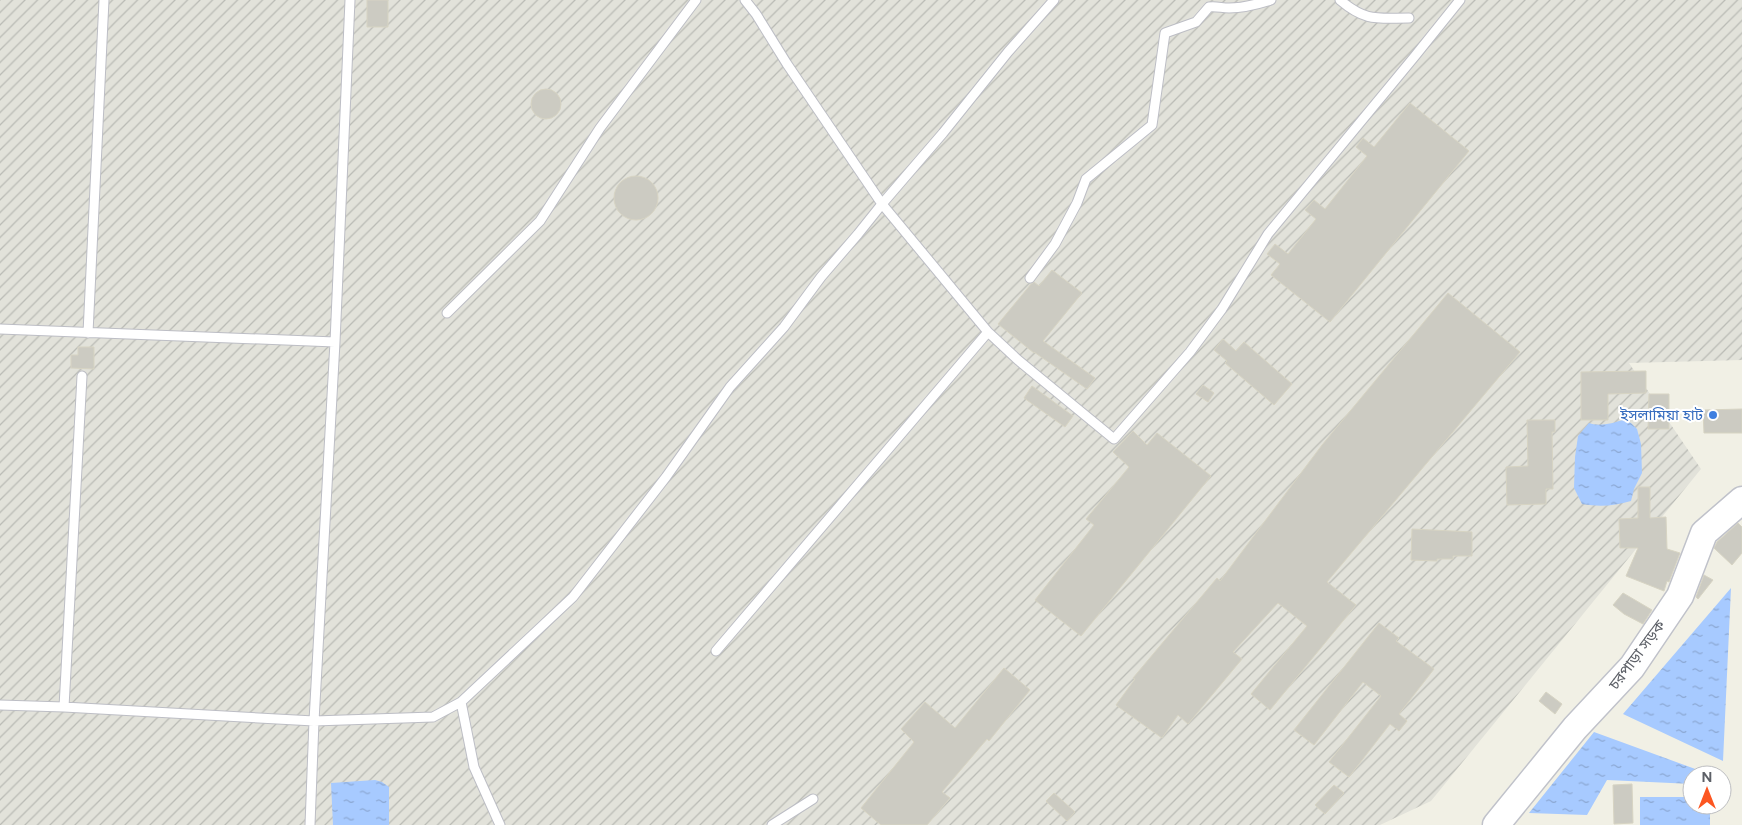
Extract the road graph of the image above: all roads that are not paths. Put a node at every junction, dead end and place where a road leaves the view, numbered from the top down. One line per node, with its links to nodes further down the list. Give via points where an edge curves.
1 (104, 0): 15 (lane)
2 (350, 0): 16 (lane)
3 (696, 0): 12 (lane, via 600,128 540,221)
4 (745, 0): 10 (lane)
5 (1054, 0): 10 (lane)
6 (1271, 0): 11 (lane, via 1251,6 1209,7 1196,22 1165,33 1152,125 1086,179 1055,244)
7 (1340, 0): 9 (lane, via 1362,16)
8 (1460, 0): 14 (lane, via 1268,234 1222,309 1190,352 1114,439)
9 (1409, 18)
10 (882, 204): 14 (lane); 20 (lane, via 784,327 730,387 666,477 573,597)
11 (1030, 278)
12 (447, 313)
13 (0, 329): 15 (lane)
14 (988, 332): 19 (lane)
15 (88, 333): 16 (lane)
16 (335, 342): 23 (lane)
17 (82, 376): 22 (lane)
18 (1742, 500): 28 (street, চরপাড়া সড়ক, via 1704,533 1680,596 1632,667 1576,728)
19 (716, 652)
20 (461, 702): 23 (lane, via 433,717); 26 (lane, via 474,767)
21 (0, 705): 22 (lane)
22 (64, 707): 23 (lane)
23 (314, 721): 25 (lane)
24 (813, 799): 27 (lane)
25 (310, 825)
26 (500, 825)
27 (772, 825)
28 (1496, 825)

